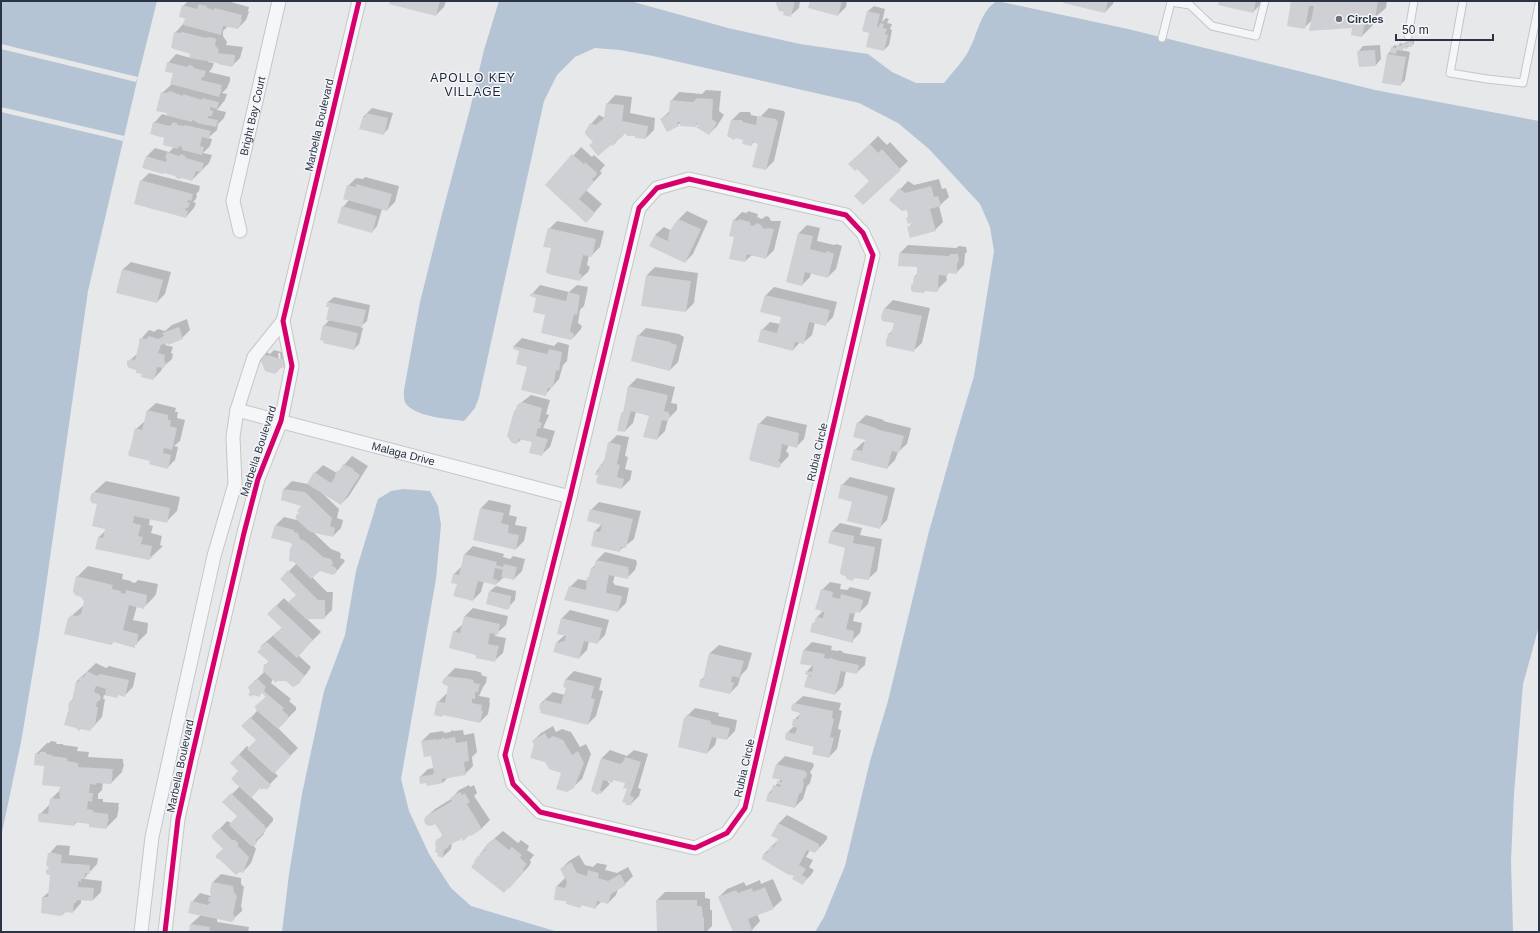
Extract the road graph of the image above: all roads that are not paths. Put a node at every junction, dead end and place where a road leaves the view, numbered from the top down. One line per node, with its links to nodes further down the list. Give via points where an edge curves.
1 (279, 1): 9 (street, Bright Bay Court, via 233,201)
2 (359, 1): 10 (street, Marbella Boulevard)
3 (1266, 1): 8 (lane, via 1256,36 1212,26 1190,5 1172,2)
4 (1414, 1): 7 (lane)
5 (1463, 1): 6 (lane, via 1450,72 1523,84)
6 (1539, 4)
7 (1408, 36)
8 (1162, 38)
9 (240, 231)
10 (283, 321): 11 (street, Marbella Boulevard, via 254,357); 12 (street, Marbella Boulevard, via 292,366)
11 (237, 410): 12 (street, Malaga Drive); 14 (street, Marbella Boulevard, via 233,437 235,484)
12 (281, 421): 13 (street, Malaga Drive); 15 (street, Marbella Boulevard, via 258,479)
13 (570, 497): 13 (street, Rubia Circle, via 505,755 513,784 540,812 694,848 727,833 745,808 873,255 863,233 846,216 689,179 657,188 639,208)
14 (222, 528): 15 (street); 16 (street, Marbella Boulevard)
15 (244, 533): 17 (street, Marbella Boulevard)
16 (157, 811): 17 (street); 18 (street, Marbella Boulevard)
17 (178, 819): 19 (street, Marbella Boulevard)
18 (141, 932)
19 (165, 932)

